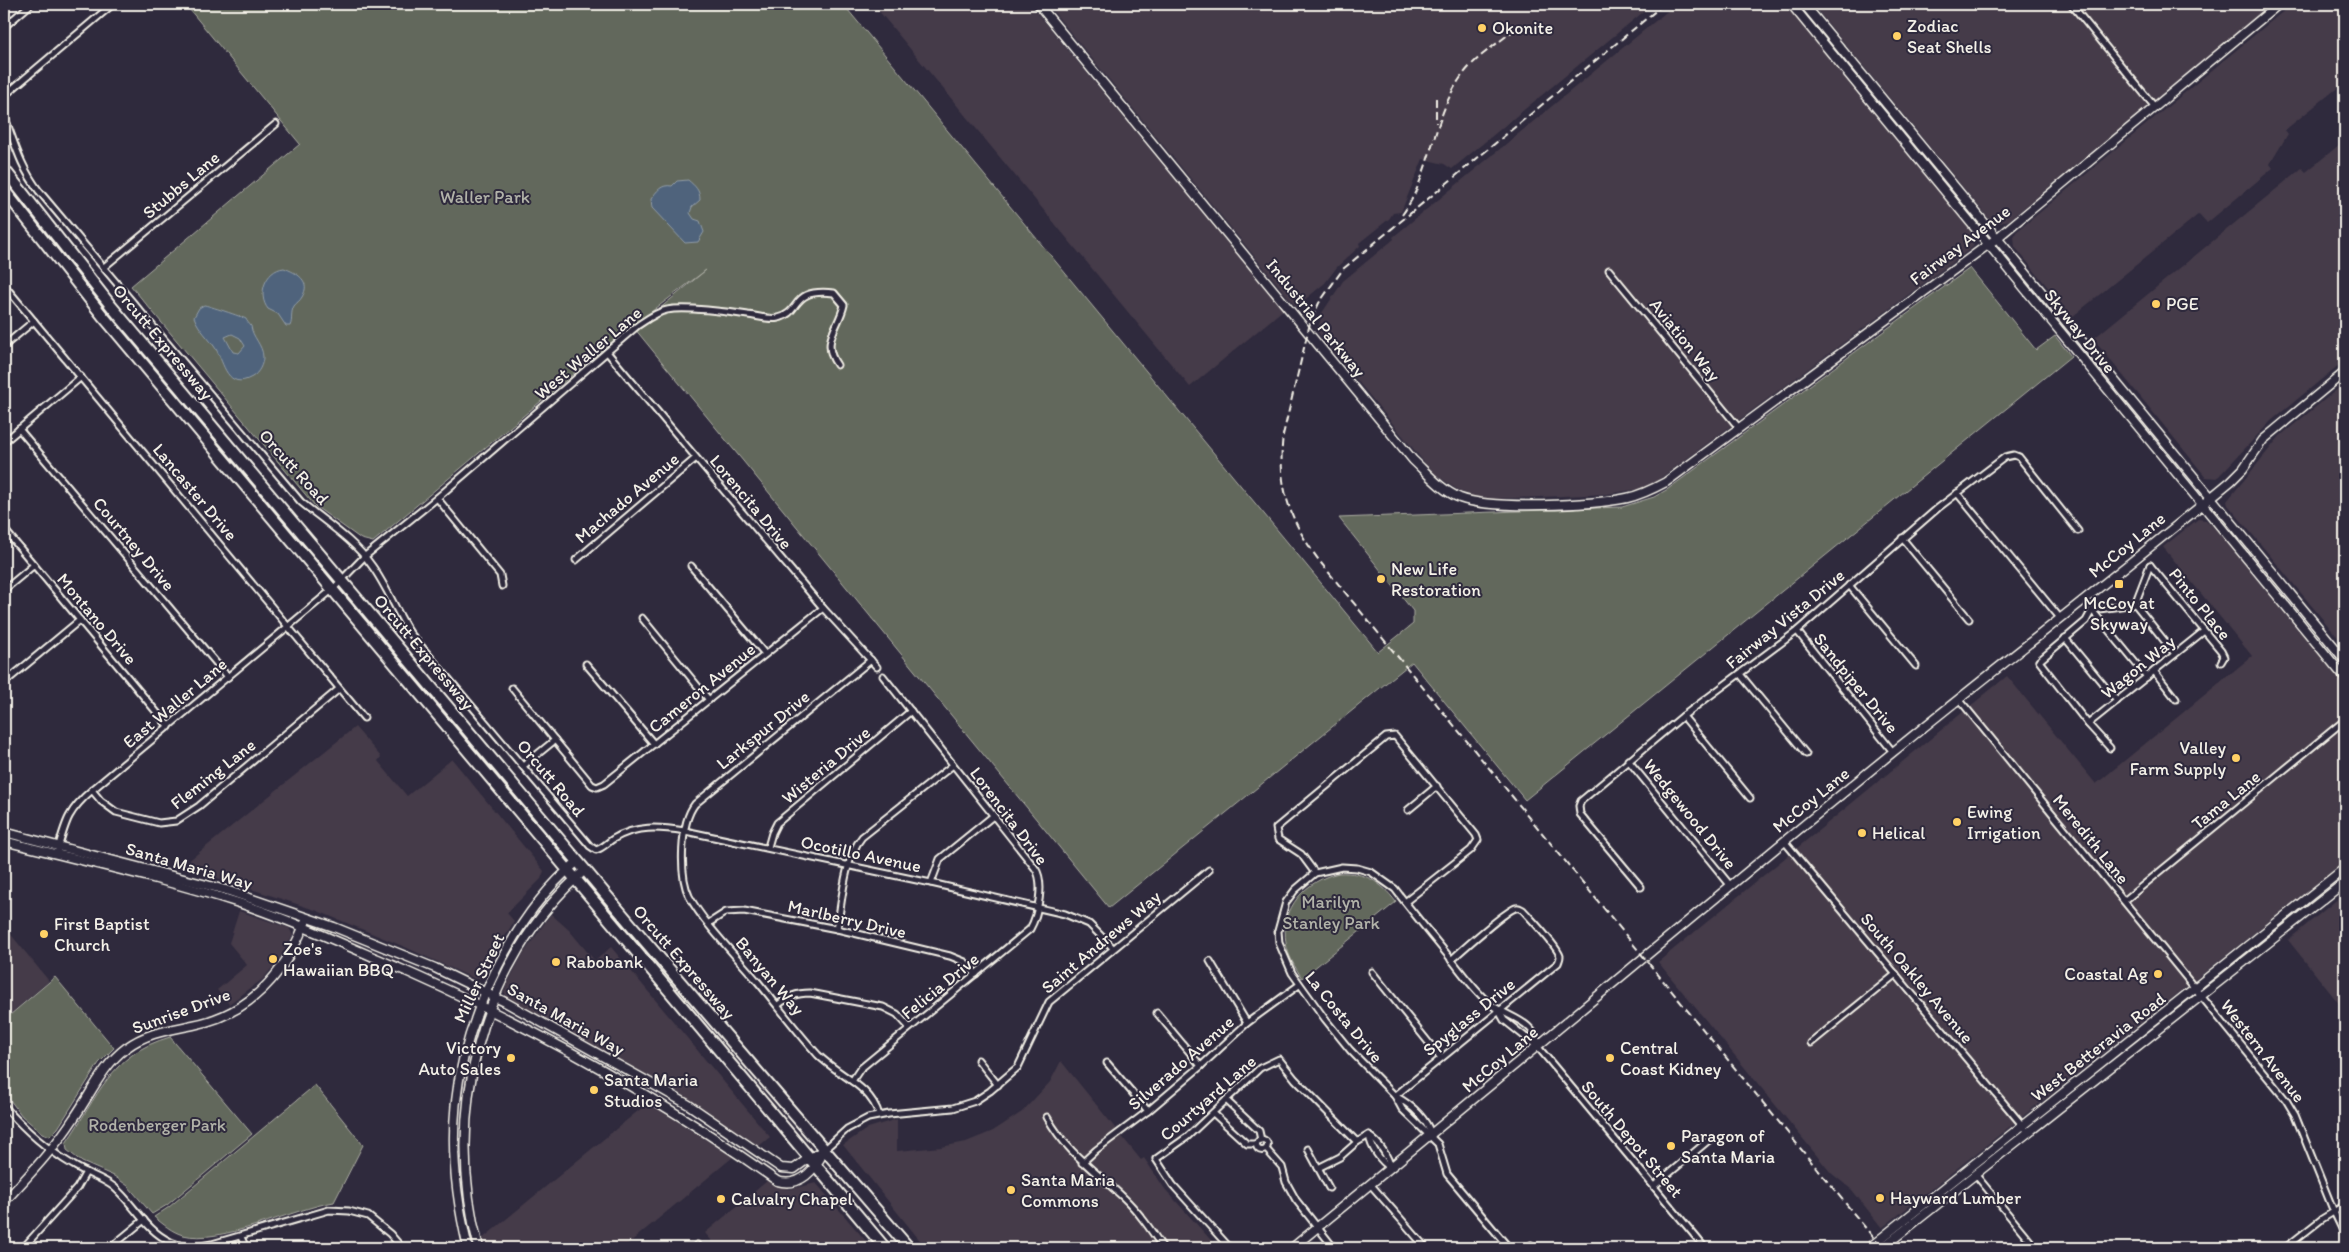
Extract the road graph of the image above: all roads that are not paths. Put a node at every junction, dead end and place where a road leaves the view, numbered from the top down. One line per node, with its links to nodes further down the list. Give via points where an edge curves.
1 (31, 4): 8 (street)
2 (113, 4): 9 (street)
3 (1038, 4): 30 (main road, Industrial Parkway, via 1435,482 1461,498 1494,504 1593,502)
4 (1791, 4): 16 (main road, Skyway Drive)
5 (1804, 4): 15 (main road, Skyway Drive)
6 (2071, 4): 10 (street)
7 (2278, 4): 10 (main road, Fairway Avenue)
8 (4, 27)
9 (4, 96)
10 (2154, 106): 15 (main road, Fairway Avenue)
11 (4, 115): 17 (street, Orcutt Road, via 27,175)
12 (276, 124): 17 (street, Stubbs Lane)
13 (4, 169): 42 (highway, Orcutt Expressway, via 106,300)
14 (4, 190): 45 (highway, Orcutt Expressway, via 102,315)
15 (1997, 238): 16 (main road, Fairway Avenue); 33 (main road, Skyway Drive)
16 (1989, 244): 26 (main road, Fairway Avenue); 34 (main road, Skyway Drive)
17 (104, 267): 38 (street, Orcutt Road, via 301,502)
18 (1609, 270): 26 (street, Aviation Way)
19 (4, 285): 20 (street, Lancaster Drive)
20 (34, 321): 21 (street); 25 (street, Lancaster Drive)
21 (4, 346)
22 (607, 352): 23 (street, West Waller Lane, via 637,326 668,309 723,311 777,318 806,294 820,292 834,293 844,305 829,349); 29 (street, Lorencita Drive); 32 (street, West Waller Lane)
23 (837, 365)
24 (2345, 372): 33 (main road, McCoy Lane, via 2264,440 2243,469)
25 (81, 377): 27 (street); 54 (street, Lancaster Drive)
26 (1739, 428): 30 (main road, Fairway Avenue)
27 (19, 429): 28 (street); 69 (street, Courtney Drive)
28 (4, 442)
29 (696, 458): 39 (street, Machado Avenue); 48 (street, Lorencita Drive)
30 (1646, 493)
31 (1958, 493): 36 (street, Fairway Vista Drive, via 2002,459 2019,456); 37 (street, Fairway Vista Drive); 51 (street)
32 (437, 498): 38 (street, West Waller Lane); 44 (street, via 500,575)
33 (2211, 498): 34 (main road, McCoy Lane); 61 (main road, Skyway Drive)
34 (2202, 504): 51 (main road, McCoy Lane); 71 (main road, Skyway Drive)
35 (4, 529): 40 (street, Montano Drive)
36 (2078, 531)
37 (1902, 538): 43 (street, Fairway Vista Drive); 52 (street)
38 (364, 557): 42 (street, West Waller Lane); 92 (street, Orcutt Road, via 373,566 410,633)
39 (576, 560)
40 (34, 565): 46 (street); 53 (street, Montano Drive)
41 (691, 566): 58 (street)
42 (341, 579): 45 (street, West Waller Lane); 105 (highway, Orcutt Expressway)
43 (1849, 585): 55 (street, Fairway Vista Drive); 64 (street)
44 (502, 586)
45 (333, 589): 54 (street, East Waller Lane); 108 (highway, Orcutt Expressway)
46 (4, 590)
47 (2135, 604): 49 (street); 56 (street, Pinto Place, via 2150,565); 59 (street)
48 (823, 608): 58 (street, Cameron Avenue); 60 (street, Lorencita Drive)
49 (2092, 610): 57 (street, via 2086,621); 70 (street)
50 (642, 618): 77 (street)
51 (2060, 618): 76 (main road, McCoy Lane)
52 (1969, 619)
53 (80, 620): 72 (street); 84 (street, Montano Drive)
54 (289, 627): 69 (street, East Waller Lane); 73 (street, Lancaster Drive)
55 (1796, 631): 67 (street, Fairway Vista Drive); 88 (street, Sandpiper Drive)
56 (2204, 631): 59 (street, Wagon Way); 62 (street, Pinto Place, via 2223,654)
57 (2066, 638): 78 (street); 83 (street, via 2039,661)
58 (765, 654): 77 (street, Cameron Avenue)
59 (2175, 654): 66 (street, Wagon Way)
60 (871, 660): 65 (street, Lorencita Drive); 98 (street, Larkspur Drive, via 695,804)
61 (2345, 660)
62 (2222, 662)
63 (586, 664): 86 (street)
64 (1916, 666)
65 (876, 667)
66 (2154, 671): 70 (street, Wagon Way); 75 (street)
67 (1740, 674): 80 (street, Fairway Vista Drive); 89 (street)
68 (884, 676): 79 (street, Lorencita Drive)
69 (228, 677): 84 (street, East Waller Lane)
70 (2147, 677): 78 (street, Wagon Way)
71 (2345, 678)
72 (4, 683)
73 (339, 688): 81 (street, Lancaster Drive); 94 (street, Fleming Lane, via 199,806 176,821 158,823 116,812)
74 (512, 688): 85 (street)
75 (2176, 698)
76 (1959, 699): 88 (main road, McCoy Lane); 117 (street, Meredith Lane)
77 (709, 700): 86 (street, Cameron Avenue)
78 (2117, 701): 83 (street, Wagon Way)
79 (911, 711): 91 (street, Lorencita Drive); 102 (street, Wisteria Drive, via 778,823)
80 (1683, 716): 90 (street, Fairway Vista Drive); 95 (street)
81 (364, 718)
82 (2345, 720): 117 (street, Tama Lane)
83 (2088, 724): 87 (street)
84 (169, 727): 94 (street, East Waller Lane)
85 (555, 740): 86 (street, Cameron Avenue, via 597,787); 92 (street)
86 (654, 744)
87 (2110, 748)
88 (1893, 752): 101 (main road, McCoy Lane)
89 (1806, 754)
90 (1628, 760): 115 (street, Wedgewood Drive); 116 (street, Fairway Vista Drive, via 1581,801 1578,809)
91 (953, 765): 97 (street, Lorencita Drive); 106 (street, via 862,837)
92 (523, 766): 104 (street, Orcutt Road)
93 (1437, 786): 96 (street); 111 (street, via 1398,737 1386,737 1278,824 1278,839 1301,854); 118 (street, via 1478,840 1471,850)
94 (92, 790): 103 (street, East Waller Lane, via 70,812)
95 (1750, 798)
96 (1408, 810)
97 (993, 816): 114 (street, via 940,859); 119 (street, Lorencita Drive, via 1037,870)
98 (686, 831): 102 (street, Ocotillo Avenue); 104 (street, Ocotillo Avenue, via 643,827); 121 (street, Banyan Way, via 682,860 684,878 690,897)
99 (4, 832): 103 (main road, Santa Maria Way)
100 (4, 841): 103 (main road, Santa Maria Way)
101 (1784, 841): 115 (main road, McCoy Lane); 129 (street, South Oakley Avenue)
102 (768, 847): 106 (street, Ocotillo Avenue)
103 (58, 850): 120 (main road, Santa Maria Way, via 226,890); 122 (main road, Santa Maria Way, via 198,891)
104 (596, 850)
105 (578, 861): 108 (main road, Miller Street); 109 (highway, Orcutt Expressway)
106 (849, 865): 114 (street, Ocotillo Avenue); 123 (street)
107 (2345, 868): 132 (main road, West Betteravia Road)
108 (568, 869): 112 (highway, Orcutt Expressway); 131 (main road, Miller Street, via 524,922)
109 (586, 870): 112 (main road, Miller Street); 164 (highway, Orcutt Expressway)
110 (1210, 870): 124 (street, Saint Andrews Way)
111 (1315, 873): 118 (street, South Depot Street, via 1342,867 1371,872 1396,889); 130 (street, La Costa Drive, via 1286,902 1278,931 1282,954)
112 (576, 878): 133 (main road, Miller Street, via 534,927); 165 (highway, Orcutt Expressway)
113 (2345, 882): 132 (main road, West Betteravia Road)
114 (931, 883): 119 (street, Ocotillo Avenue)
115 (1730, 885): 142 (main road, McCoy Lane)
116 (1641, 887)
117 (2124, 901): 132 (street, Meredith Lane)
118 (1405, 902): 125 (street, South Depot Street)
119 (1037, 908): 124 (street, Ocotillo Avenue, via 1081,920); 128 (street, Felicia Drive, via 1030,929)
120 (308, 918): 122 (main road, Sunrise Drive); 131 (main road, Santa Maria Way, via 435,968)
121 (709, 924): 123 (street, Marlberry Drive, via 726,912 744,911); 135 (street, Banyan Way)
122 (304, 927): 134 (main road, Santa Maria Way); 163 (main road, Sunrise Drive, via 280,972 249,1001 216,1018 156,1032 126,1048 109,1064)
123 (837, 929): 128 (street, Marlberry Drive, via 950,956 965,962)
124 (1113, 948): 148 (street, Saint Andrews Way, via 1049,1002 1018,1067)
125 (1451, 960): 137 (street, South Depot Street, via 1470,984); 137 (street, Spyglass Drive, via 1514,908 1523,910 1560,959)
126 (1210, 961): 139 (street)
127 (1372, 972): 143 (street)
128 (976, 974): 140 (street, Felicia Drive)
129 (1896, 974): 141 (street); 156 (street, South Oakley Avenue)
130 (1299, 985): 139 (street, Silverado Avenue); 149 (street, La Costa Drive, via 1350,1050)
131 (485, 992): 133 (main road, Santa Maria Way); 134 (main road, Miller Street)
132 (2199, 992): 156 (main road, West Betteravia Road); 177 (street, Western Avenue, via 2295,1114)
133 (495, 997): 136 (main road, Miller Street); 165 (main road, Santa Maria Way, via 689,1105 781,1168 794,1170)
134 (479, 1005): 136 (main road, Santa Maria Way); 186 (main road, Miller Street, via 462,1059 453,1125 455,1181)
135 (778, 1006): 140 (street, via 798,993 810,993 883,1007 897,1014); 147 (street, Banyan Way, via 818,1054)
136 (490, 1010): 167 (main road, Santa Maria Way, via 660,1102 777,1181 797,1181); 187 (main road, Miller Street, via 473,1066 465,1129 466,1181 471,1220)
137 (1499, 1011): 142 (street, South Depot Street, via 1510,1014 1532,1030 1537,1036); 143 (street, Spyglass Drive)
138 (1157, 1013): 146 (street)
139 (1247, 1023): 146 (street, Silverado Avenue)
140 (910, 1028): 147 (street, Felicia Drive, via 860,1069)
141 (1812, 1043)
142 (1538, 1047): 157 (main road, McCoy Lane); 173 (street, South Depot Street)
143 (1441, 1058): 149 (street, Spyglass Drive)
144 (978, 1060): 148 (street)
145 (1107, 1063): 152 (street)
146 (1201, 1066): 152 (street, Silverado Avenue)
147 (852, 1081): 154 (street, Banyan Way, via 870,1095)
148 (998, 1085): 154 (street, Saint Andrews Way, via 974,1101 953,1108)
149 (1395, 1096): 157 (street, La Costa Drive, via 1402,1109)
150 (1226, 1100): 153 (street, Courtyard Lane); 159 (street, via 1259,1131); 160 (street, Courtyard Lane, via 1260,1068 1279,1059)
151 (4, 1106): 163 (street)
152 (1148, 1112): 166 (street, Silverado Avenue)
153 (1213, 1113): 159 (street, via 1247,1144); 191 (street, Courtyard Lane, via 1156,1159 1173,1185)
154 (879, 1115): 164 (street, Saint Andrews Way, via 847,1129)
155 (1047, 1117): 166 (street)
156 (2026, 1129): 171 (main road, West Betteravia Road); 197 (main road, West Betteravia Road)
157 (1432, 1136): 169 (main road, McCoy Lane); 195 (street, via 1442,1150 1447,1174)
158 (1710, 1139): 173 (street)
159 (1259, 1142): 161 (street, via 1266,1142); 161 (street, via 1260,1151)
160 (1357, 1142): 168 (street, via 1340,1157); 169 (street, via 1369,1135 1370,1143 1384,1164)
161 (1266, 1149): 179 (street, via 1282,1168 1292,1194)
162 (1308, 1149): 168 (street)
163 (51, 1150): 170 (street); 175 (main road, Sunrise Drive)
164 (824, 1151): 165 (main road, Santa Maria Way); 167 (main road, Santa Maria Way); 189 (highway, Orcutt Expressway)
165 (809, 1158): 167 (highway, Orcutt Expressway)
166 (1082, 1163): 190 (street, via 1125,1199)
167 (816, 1167): 188 (highway, Orcutt Expressway)
168 (1318, 1168): 174 (street)
169 (1391, 1168): 172 (main road, McCoy Lane)
170 (86, 1172): 178 (street, via 100,1177 122,1194); 182 (street, via 72,1194)
171 (1975, 1174): 198 (main road, West Betteravia Road); 199 (street)
172 (1371, 1185): 179 (main road, McCoy Lane); 194 (street)
173 (1654, 1186): 196 (street, South Depot Street)
174 (1329, 1188)
175 (4, 1202)
176 (2345, 1205): 177 (street)
177 (2334, 1212): 180 (street, Western Avenue); 200 (street)
178 (144, 1220): 181 (street, via 158,1235 172,1243 188,1246 199,1247); 183 (street)
179 (1317, 1228): 192 (main road, McCoy Lane); 193 (street)
180 (2345, 1236)
181 (241, 1237): 184 (street); 185 (street, via 329,1210 349,1211 368,1216)
182 (24, 1248)
183 (110, 1248)
184 (246, 1248)
185 (402, 1248)
186 (468, 1248)
187 (479, 1248)
188 (885, 1248)
189 (909, 1248)
190 (1163, 1248)
191 (1230, 1248)
192 (1292, 1248)
193 (1334, 1248)
194 (1426, 1248)
195 (1509, 1248)
196 (1705, 1248)
197 (1869, 1248)
198 (1882, 1248)
199 (2036, 1248)
200 (2285, 1248)

